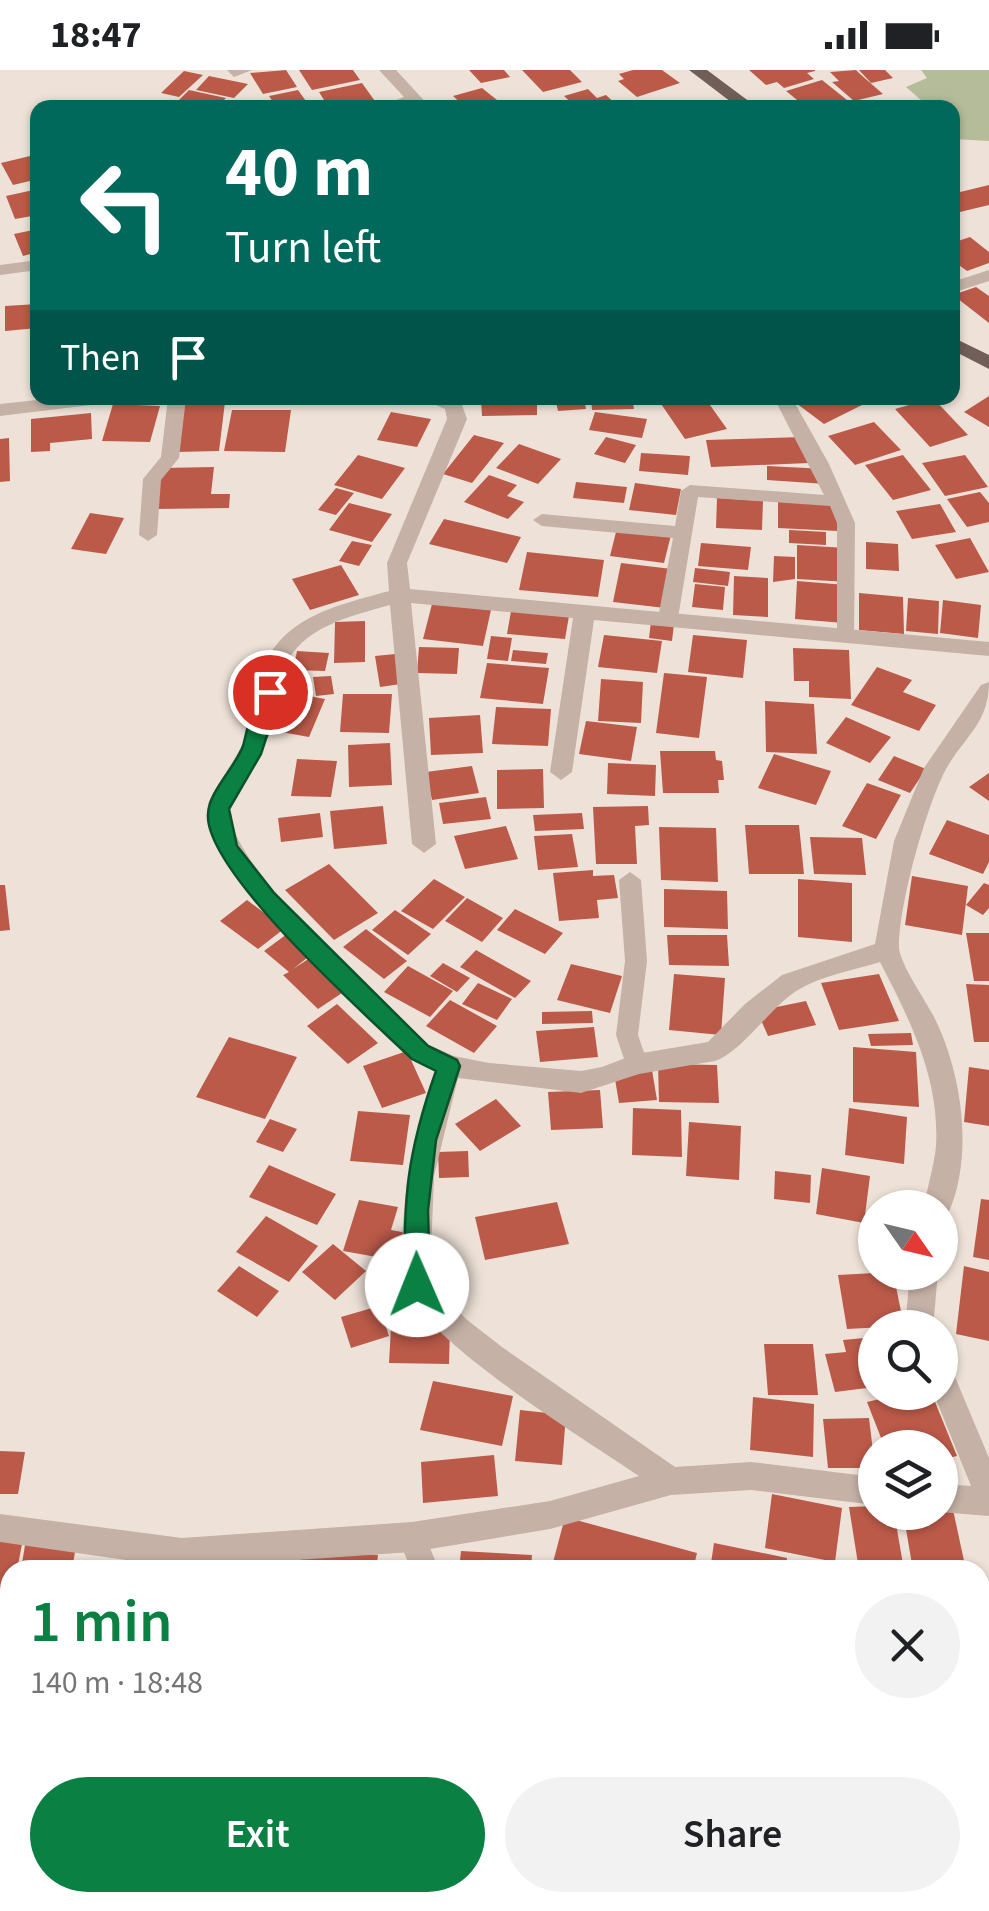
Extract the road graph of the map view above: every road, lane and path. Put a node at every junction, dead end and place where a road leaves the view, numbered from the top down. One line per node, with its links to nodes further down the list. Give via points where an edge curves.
1 (386, 70): 3 (street)
2 (698, 70): 4 (main road)
3 (414, 100)
4 (739, 100)
5 (30, 266): 6 (lane)
6 (0, 270)
7 (989, 274): 8 (street)
8 (960, 285)
9 (960, 346): 10 (main road)
10 (989, 362)
11 (42, 405): 15 (street)
12 (176, 405): 19 (lane, via 170,458 152,479)
13 (451, 405): 20 (street, via 457,419 397,563)
14 (787, 405): 16 (lane)
15 (0, 410)
16 (834, 502): 18 (lane, via 690,491); 23 (lane, via 846,523)
17 (542, 520): 18 (lane)
18 (682, 533): 22 (lane)
19 (148, 534)
20 (400, 596): 21 (street); 27 (street); 31 (street, via 319,622 285,647 272,670 262,726 218,809 220,831 266,899 420,1052)
21 (585, 611): 22 (street); 26 (street)
22 (668, 618): 23 (street)
23 (847, 636): 24 (street)
24 (989, 649)
25 (989, 690): 29 (street, via 935,768 906,841)
26 (561, 772)
27 (424, 844)
28 (630, 880): 30 (lane, via 636,961 627,1035)
29 (886, 950): 30 (street, via 791,982 716,1051); 32 (street, via 932,1038 946,1100 948,1146)
30 (636, 1064): 31 (street, via 582,1082)
31 (449, 1066): 34 (street, via 424,1140 417,1285 484,1352)
32 (939, 1190)
33 (955, 1410): 36 (street)
34 (671, 1481): 35 (street, via 751,1476); 40 (street, via 550,1516)
35 (858, 1489)
36 (989, 1494)
37 (958, 1499): 38 (street)
38 (989, 1502)
39 (0, 1528): 40 (street, via 182,1553)
40 (412, 1538): 41 (lane)
41 (421, 1560)

